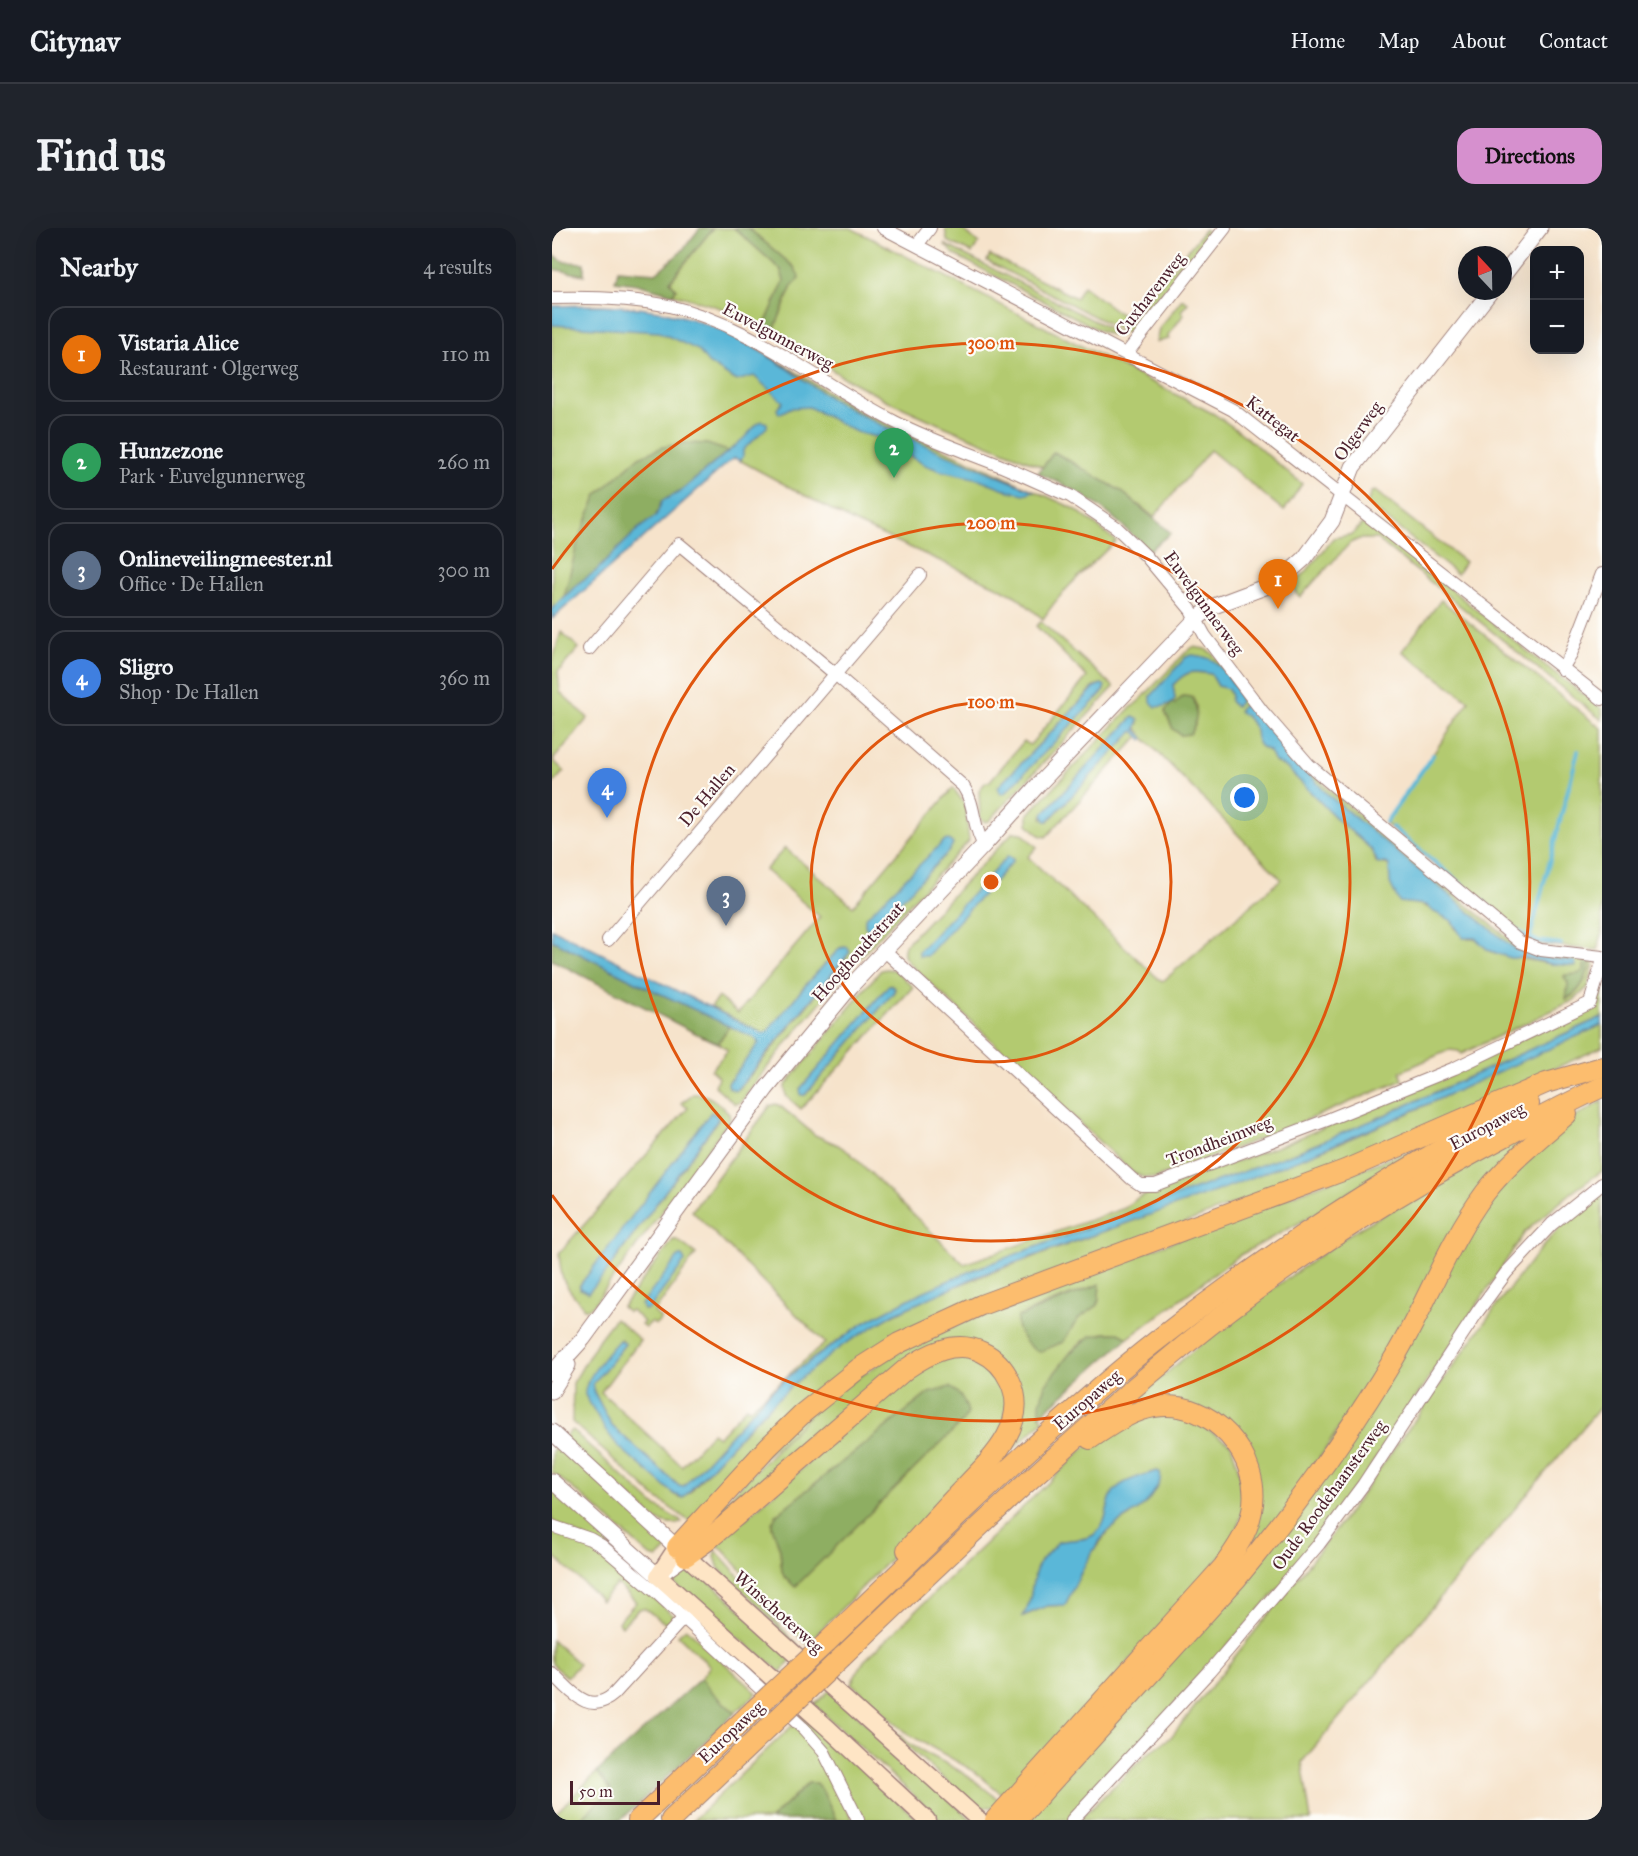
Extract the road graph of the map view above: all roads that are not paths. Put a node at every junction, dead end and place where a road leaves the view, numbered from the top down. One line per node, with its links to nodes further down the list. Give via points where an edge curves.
1 (883, 228): 5 (street, Kattegat)
2 (930, 228): 5 (street)
3 (1225, 228): 9 (street, Cuxhavenweg)
4 (1540, 228): 6 (street)
5 (917, 245): 9 (street, Kattegat)
6 (1512, 264)
7 (552, 298): 13 (street, Euvelgunnerweg, via 654,303 720,323 898,423 1070,496 1129,538)
8 (1484, 300): 10 (street, Olgerweg, via 1353,467)
9 (1126, 353): 10 (street, Kattegat, via 1233,410)
10 (1342, 494): 13 (street, Olgerweg, via 1328,528 1286,576 1261,590 1214,606); 15 (street, Kattegat)
11 (1602, 574): 15 (street)
12 (920, 575): 16 (street, De Hallen)
13 (1196, 619): 18 (street, Hooghoudtstraat); 21 (street, Euvelgunnerweg, via 1217,653 1309,765 1504,930 1541,950)
14 (589, 649): 16 (street, via 679,544)
15 (1562, 669): 17 (street, Kattegat)
16 (834, 673): 18 (street, via 963,786 972,802 976,830); 19 (street, De Hallen)
17 (1602, 699)
18 (984, 845): 20 (street, Hooghoudtstraat)
19 (608, 940)
20 (884, 950): 22 (street, Trondheimweg, via 1141,1185 1155,1185 1327,1120 1455,1068 1590,1003); 26 (street, Hooghoudtstraat, via 773,1080)
21 (1602, 957)
22 (1602, 963)
23 (1602, 1068): 33 (highway, via 1546,1083 1345,1170 981,1305 900,1343 858,1369 803,1413 768,1447); 36 (highway, Europaweg, via 1526,1105 1344,1207 1195,1311 1092,1394)
24 (1597, 1090): 31 (highway, Europaweg, via 1450,1166 1353,1224 1272,1279 1191,1340); 44 (highway, via 1521,1153 1485,1193 1457,1238 1411,1329 1343,1440 1237,1578)
25 (1602, 1184): 45 (street, Oude Roodehaansterweg, via 1552,1224 1513,1264 1319,1544 1209,1672)
26 (583, 1340): 27 (street, Hooghoudtstraat); 28 (street, Hooghoudtstraat)
27 (552, 1373)
28 (552, 1391)
29 (552, 1432): 33 (street, Winschoterweg)
30 (552, 1481): 34 (street)
31 (999, 1507): 39 (highway, Europaweg, bridge); 43 (highway, via 1120,1418 1155,1407 1183,1408 1217,1425 1235,1440 1253,1484 1247,1527 1223,1567)
32 (552, 1526): 35 (street, via 602,1546)
33 (682, 1551): 34 (main road); 36 (highway, via 708,1540 916,1362 948,1348 966,1347 982,1352 998,1362 1014,1390 1010,1431); 42 (main road, Winschoterweg)
34 (658, 1576): 35 (main road)
35 (688, 1612): 37 (street, via 614,1694 600,1703 585,1702); 40 (street, via 814,1738); 41 (main road)
36 (851, 1619): 38 (highway, Europaweg, bridge)
37 (552, 1672)
38 (638, 1820)
39 (671, 1820)
40 (858, 1820)
41 (927, 1820)
42 (979, 1820)
43 (994, 1820)
44 (1017, 1820)
45 (1072, 1820)

